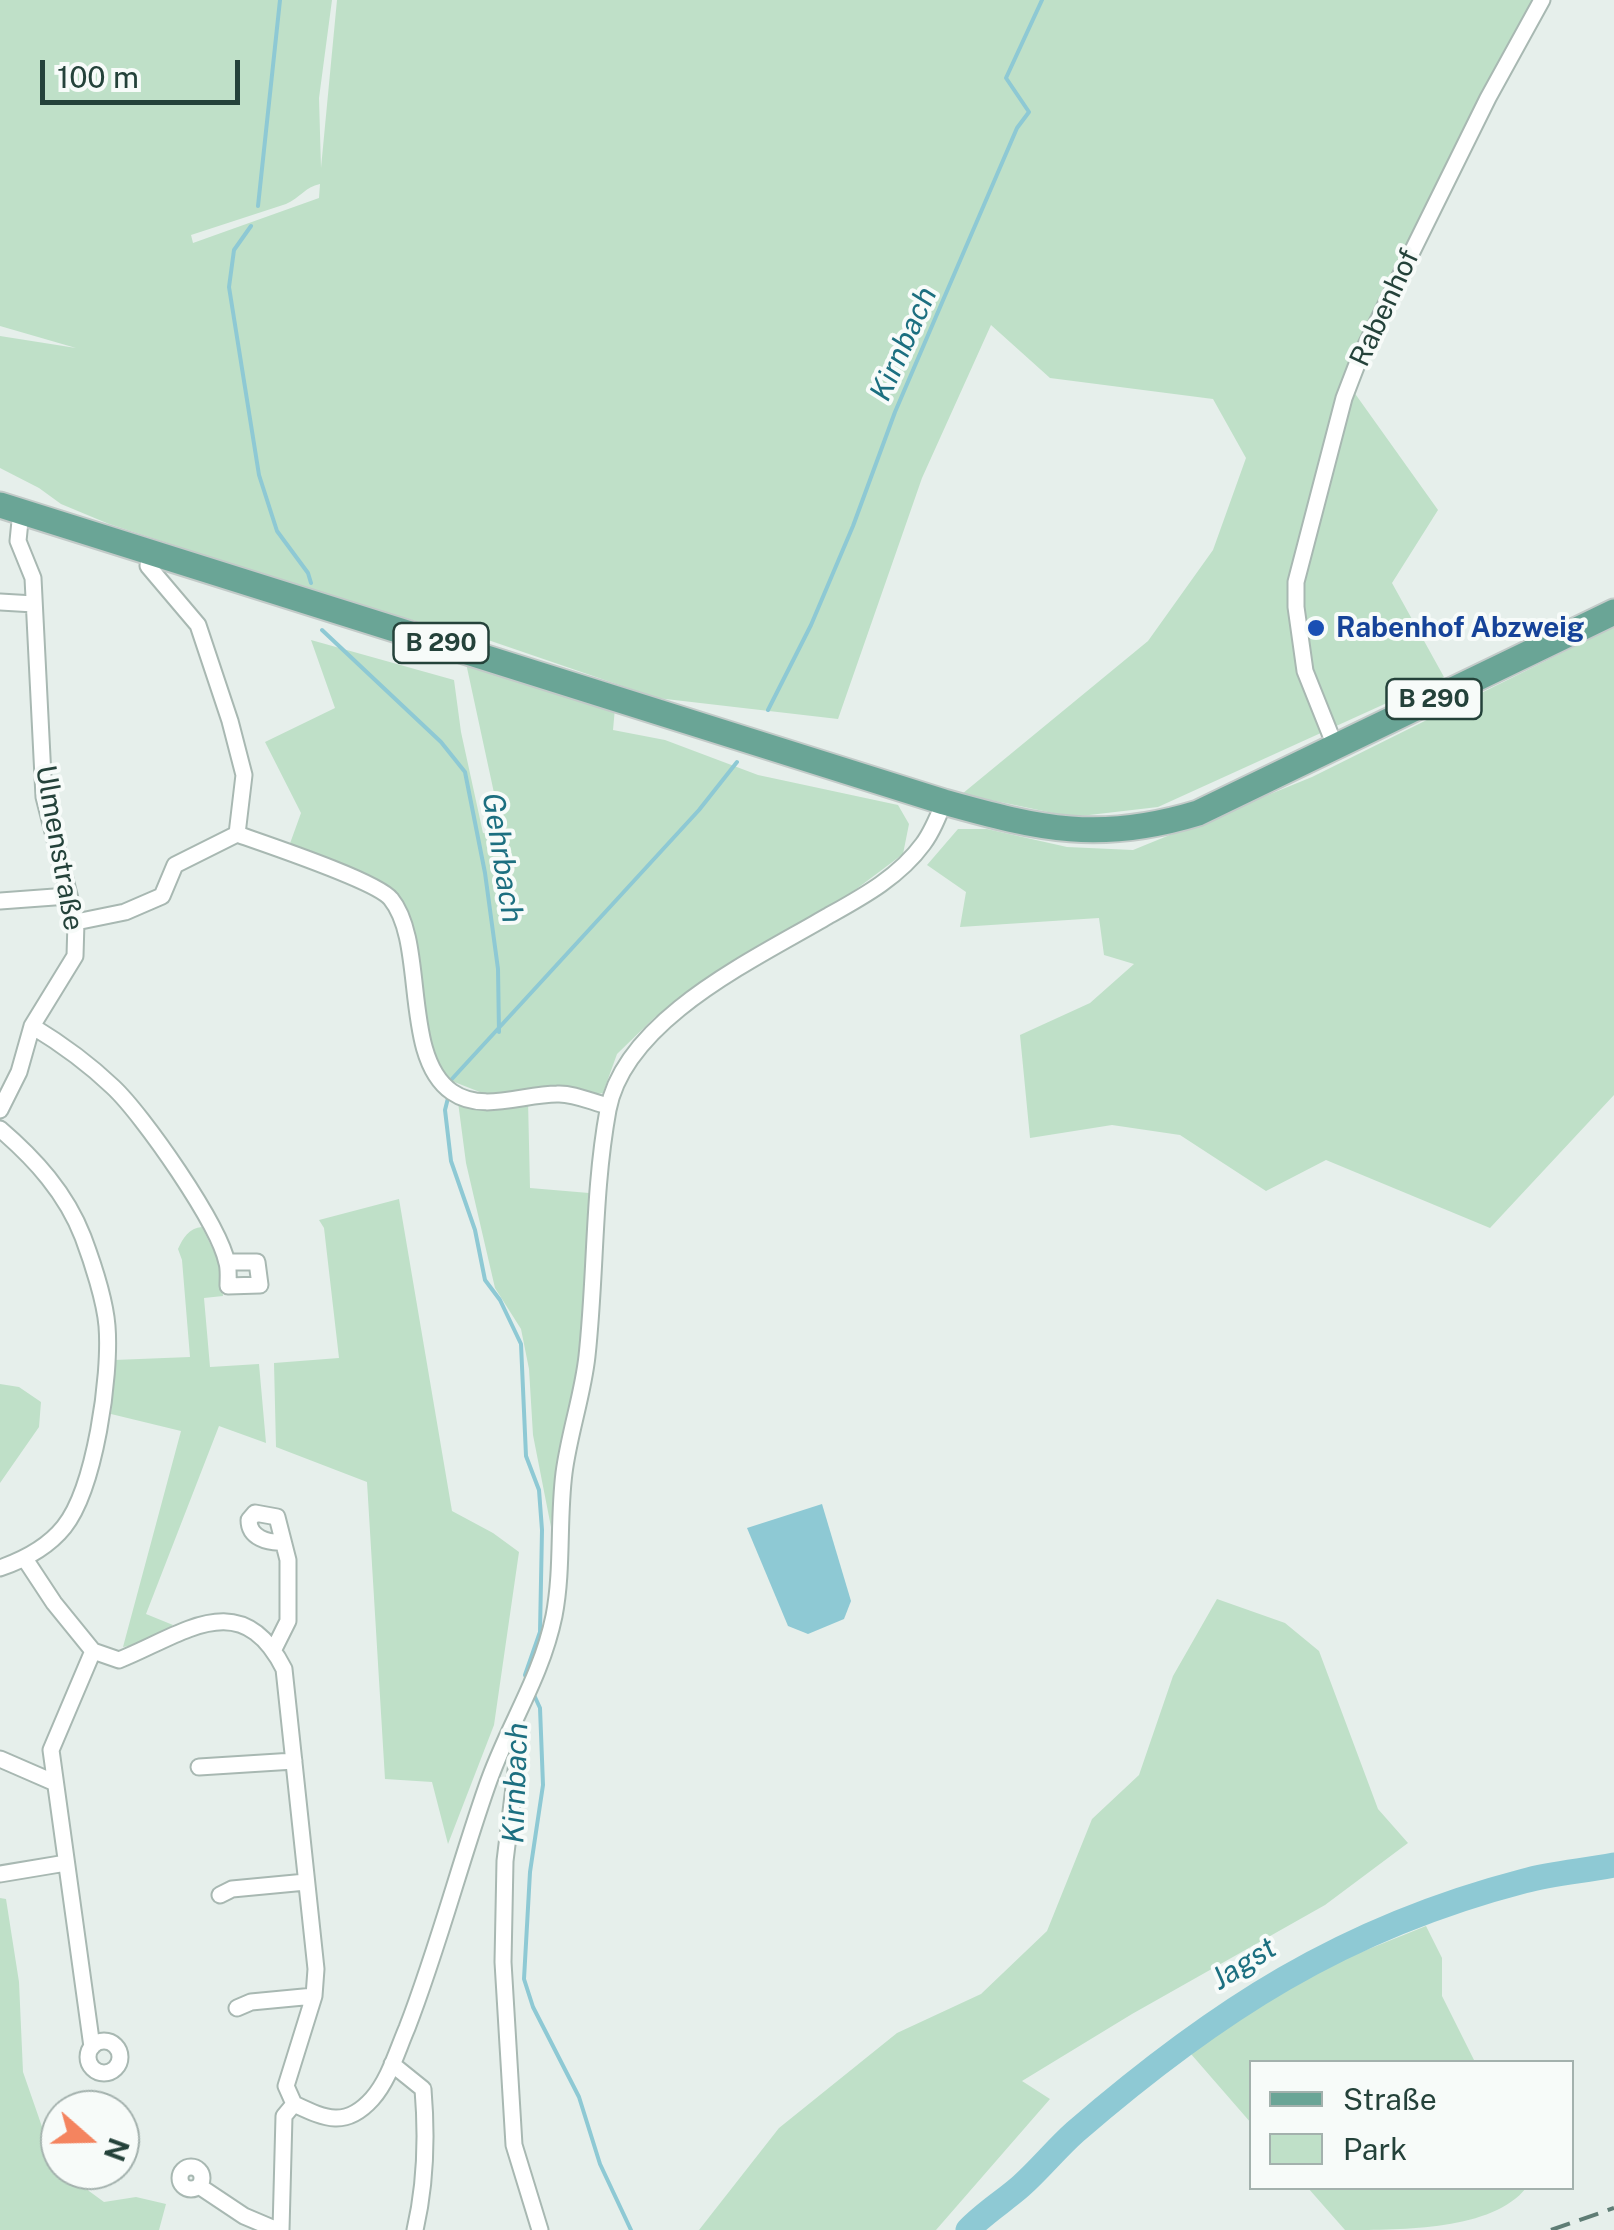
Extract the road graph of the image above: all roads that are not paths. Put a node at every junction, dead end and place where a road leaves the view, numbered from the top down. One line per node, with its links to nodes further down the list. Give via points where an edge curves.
1 (1542, 0): 7 (street, Rabenhof, via 1344,398 1296,582 1304,671)
2 (10, 508): 3 (main road, B 290); 5 (street, Ulmenstraße, via 33,578)
3 (150, 552): 8 (main road, B 290); 9 (street, via 148,566 198,625 230,720 244,775)
4 (0, 602): 5 (street)
5 (34, 604): 10 (street, Ulmenstraße, via 44,797)
6 (1614, 612): 7 (main road, B 290)
7 (1335, 746): 8 (main road, B 290, via 1198,813 1132,829 1039,827)
8 (944, 802): 14 (street, via 922,846 873,890 716,984 650,1035 622,1069)
9 (237, 834): 12 (street, via 175,864 162,896); 14 (street, via 390,898 404,926 433,1074 454,1094 488,1102 560,1093)
10 (68, 896): 11 (street); 12 (street, Ulmenstraße)
11 (0, 901)
12 (76, 922): 13 (street, Ulmenstraße, via 74,956)
13 (32, 1026): 15 (street, Ulmenstraße); 17 (street, via 113,1087 140,1117 201,1208)
14 (608, 1106): 23 (street, via 587,1360 564,1475 554,1613 540,1671)
15 (0, 1110)
16 (0, 1129): 19 (street, via 52,1178 83,1236 107,1324 107,1380 82,1491 64,1527)
17 (227, 1262)
18 (282, 1542): 21 (street, via 288,1621)
19 (25, 1559): 20 (street); 22 (street)
20 (0, 1568)
21 (274, 1649): 22 (street, via 250,1629 224,1620 119,1660); 25 (street, via 284,1669)
22 (93, 1651): 27 (street, via 50,1750)
23 (507, 1737): 35 (street); 40 (street, via 519,1746 505,1861 503,1962 514,2145)
24 (0, 1759): 27 (street)
25 (294, 1761): 26 (street); 30 (street)
26 (200, 1767)
27 (53, 1782): 28 (street)
28 (66, 1863): 29 (street); 34 (street)
29 (0, 1874)
30 (306, 1882): 31 (street); 32 (street)
31 (220, 1895)
32 (314, 1996): 33 (street); 36 (street, via 286,2086)
33 (237, 2008)
34 (92, 2047)
35 (392, 2064): 36 (street, via 373,2098 342,2118 328,2120); 39 (street, via 423,2089 423,2194)
36 (294, 2104): 38 (street, via 284,2116)
37 (199, 2186): 38 (street)
38 (279, 2230)
39 (415, 2230)
40 (540, 2230)

